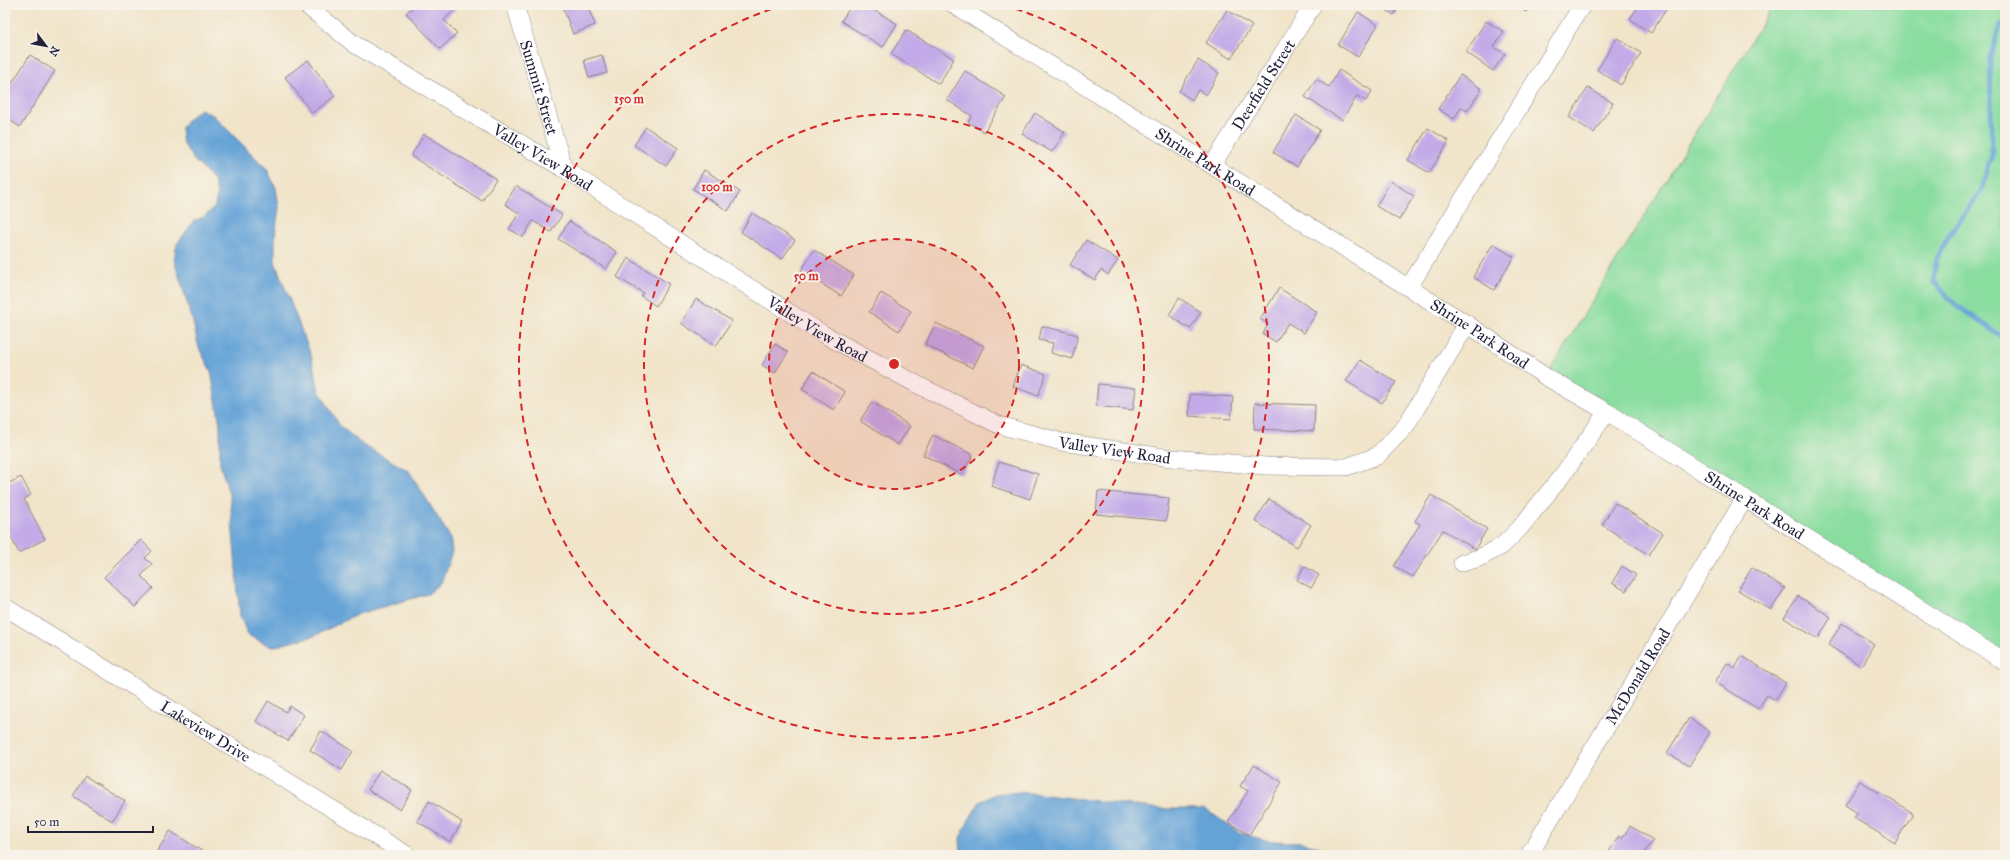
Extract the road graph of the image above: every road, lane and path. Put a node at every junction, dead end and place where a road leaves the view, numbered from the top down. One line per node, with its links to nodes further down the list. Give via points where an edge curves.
1 (306, 5): 7 (street, Valley View Road, via 354,44)
2 (515, 5): 7 (street, Summit Street)
3 (954, 5): 6 (street, Shrine Park Road)
4 (1313, 5): 6 (street, Deerfield Street)
5 (1582, 5): 8 (street)
6 (1213, 164): 8 (street, Shrine Park Road)
7 (564, 169): 9 (street, Valley View Road, via 823,334 999,425 1062,442 1179,458 1266,466 1346,467 1378,456 1405,427)
8 (1409, 287): 9 (street, Shrine Park Road)
9 (1467, 324): 10 (street, Shrine Park Road, via 1546,378)
10 (1607, 412): 11 (street, Shrine Park Road); 12 (street, via 1564,473 1520,528 1502,546 1479,558)
11 (1745, 498): 14 (street, Shrine Park Road); 16 (street, McDonald Road)
12 (1462, 563)
13 (5, 607): 15 (street, Lakeview Drive)
14 (2005, 662)
15 (406, 855)
16 (1529, 855)

